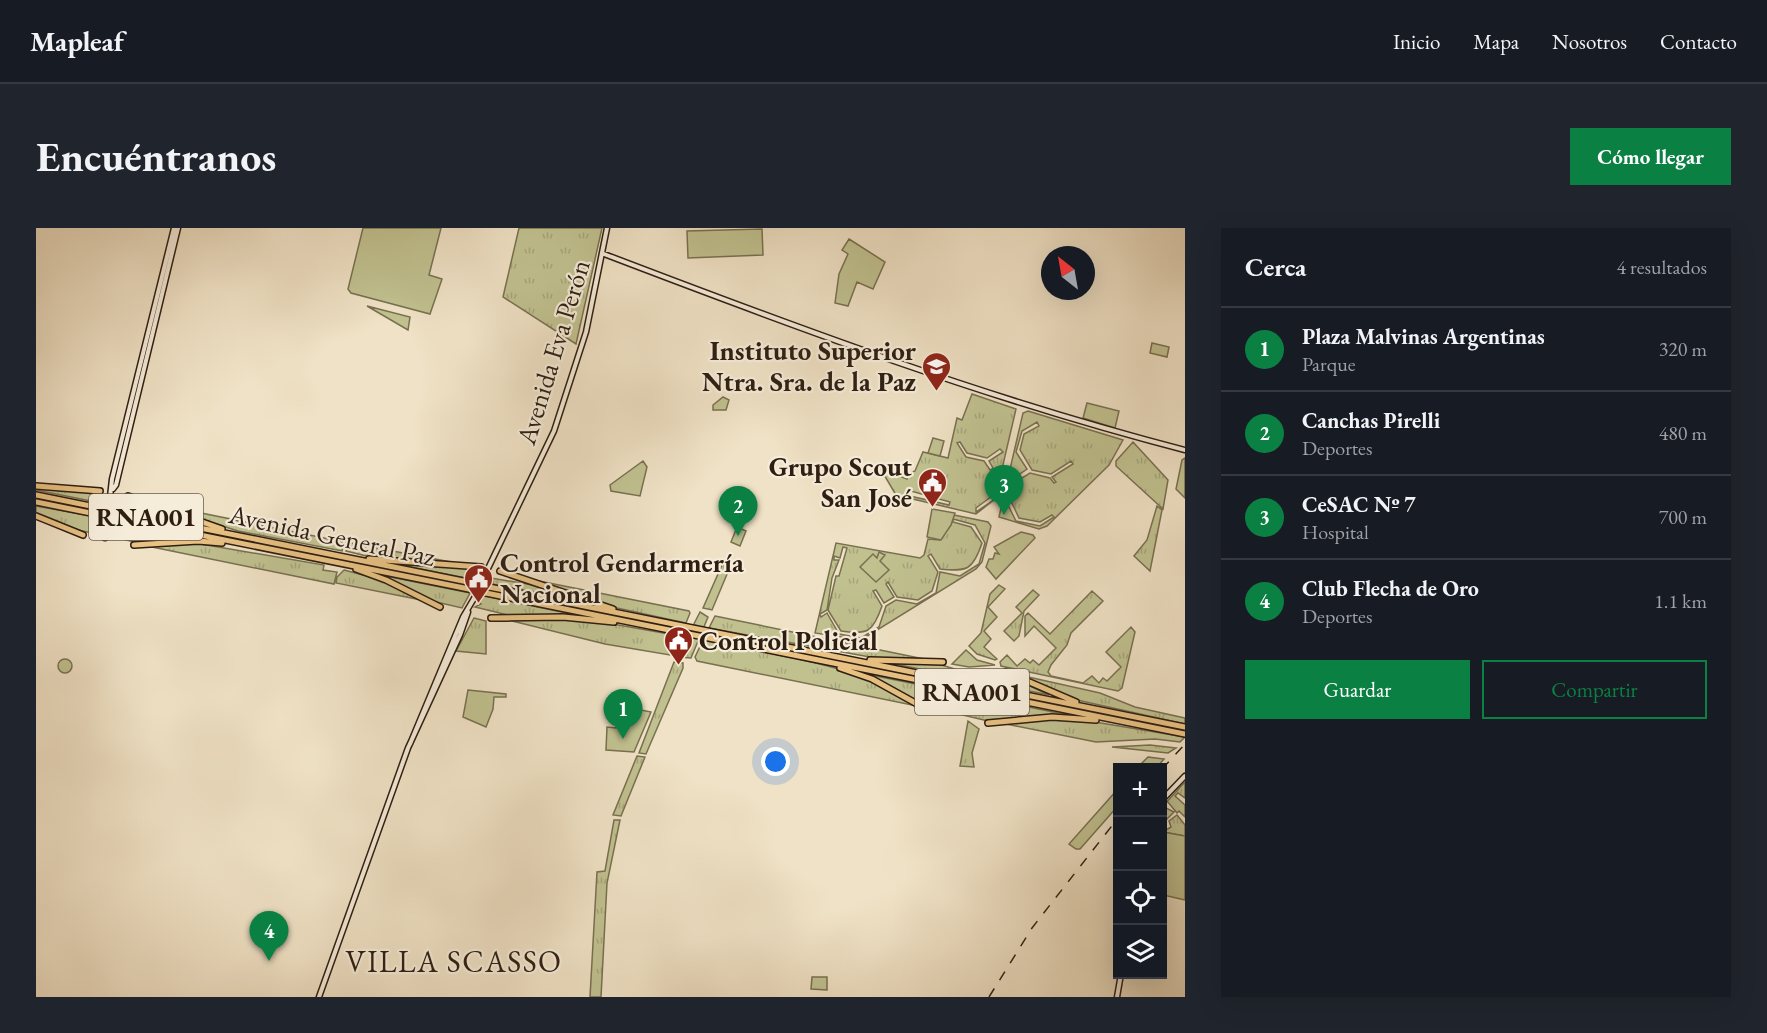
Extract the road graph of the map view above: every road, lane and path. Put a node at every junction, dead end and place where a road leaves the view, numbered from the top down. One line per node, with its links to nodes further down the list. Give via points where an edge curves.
1 (176, 228): 12 (main road, bridge, via 112,479)
2 (608, 228): 3 (main road, Avenida Eva Perón)
3 (604, 254): 4 (main road, via 958,384); 20 (main road, Avenida Eva Perón, via 586,332 554,431)
4 (1185, 450)
5 (36, 486): 6 (highway)
6 (100, 491)
7 (36, 495): 13 (highway, Avenida General Paz / RNA001)
8 (128, 496): 13 (highway)
9 (36, 502): 15 (highway, Avenida General Paz / RNA001)
10 (36, 516): 11 (highway)
11 (82, 535)
12 (105, 538)
13 (256, 539): 16 (highway, Avenida General Paz / RNA001)
14 (134, 545): 15 (highway, via 198,541)
15 (251, 546): 17 (highway, Avenida General Paz / RNA001)
16 (339, 556): 18 (highway); 21 (highway, Avenida General Paz / RNA001)
17 (337, 563): 21 (highway, Avenida General Paz / RNA001); 24 (highway, via 386,580)
18 (481, 567)
19 (500, 571): 25 (highway)
20 (482, 581)
21 (471, 586): 22 (highway, Avenida General Paz / RNA001, bridge)
22 (487, 590): 25 (highway, Avenida General Paz / RNA001); 27 (highway, Avenida General Paz / RNA001)
23 (476, 595): 43 (main road, via 410,738)
24 (440, 607)
25 (634, 616): 28 (highway, Avenida General Paz / RNA001)
26 (491, 618): 27 (highway, via 571,617)
27 (651, 626): 28 (highway, Avenida General Paz / RNA001)
28 (680, 629): 29 (highway, Avenida General Paz / RNA001)
29 (707, 634): 30 (highway, Avenida General Paz / RNA001); 31 (highway, Avenida General Paz / RNA001)
30 (839, 657): 32 (highway); 34 (highway, Avenida General Paz / RNA001)
31 (822, 662): 35 (highway, via 872,679); 36 (highway, Avenida General Paz / RNA001)
32 (943, 662)
33 (1006, 672): 34 (highway)
34 (1095, 709): 38 (highway, Avenida General Paz / RNA001)
35 (928, 710)
36 (1122, 722): 37 (highway, via 1052,717); 39 (highway, Avenida General Paz / RNA001)
37 (988, 723)
38 (1185, 727)
39 (1185, 734)
40 (1185, 776): 41 (main road)
41 (1167, 795)
42 (1120, 979): 44 (main road)
43 (319, 997)
44 (1117, 997)

